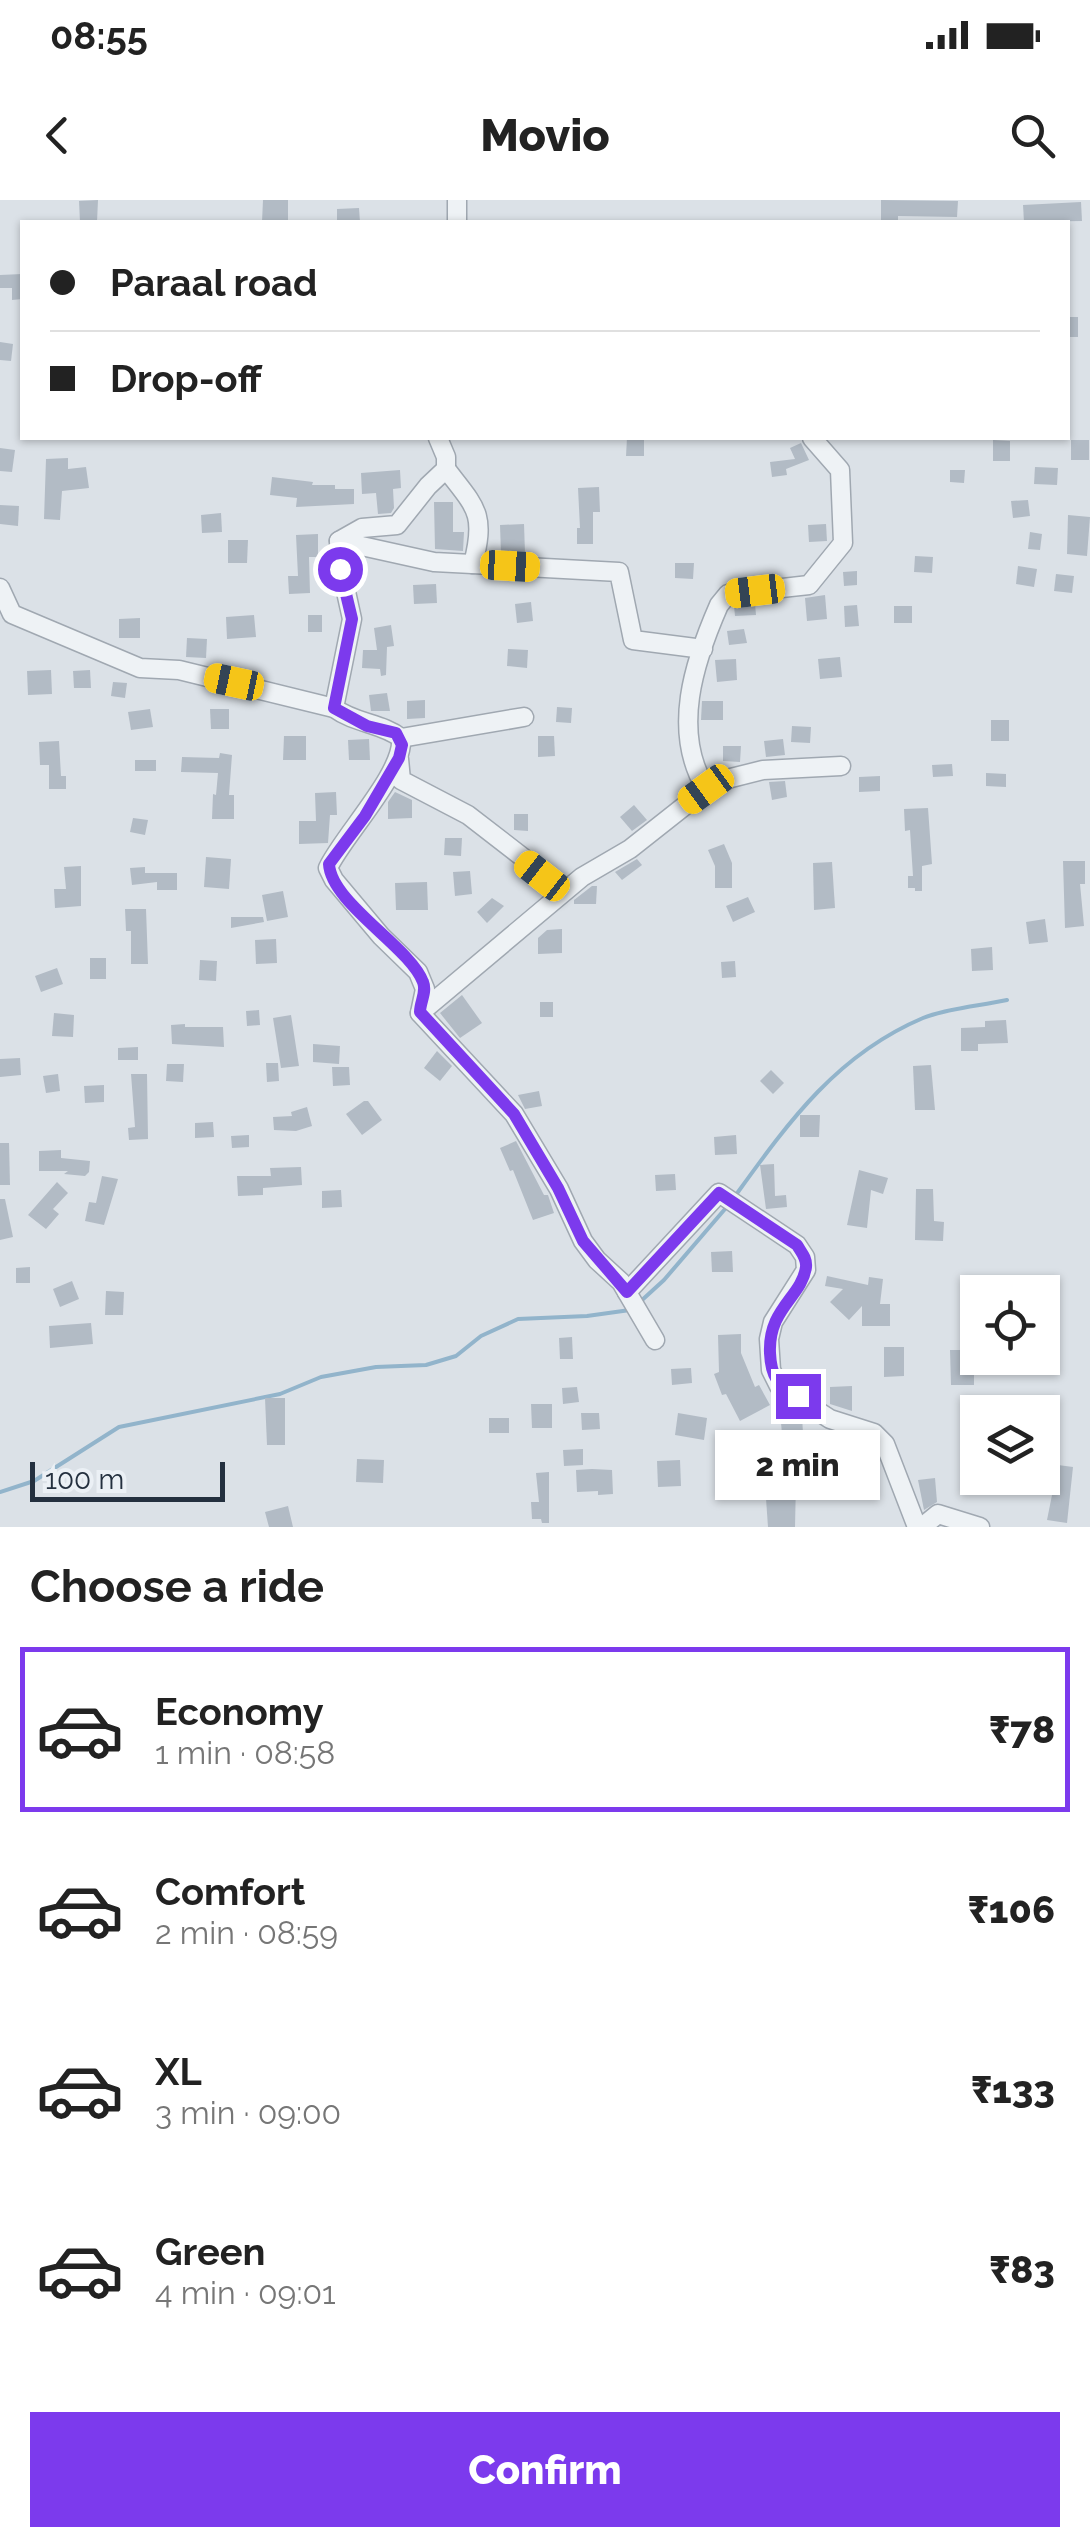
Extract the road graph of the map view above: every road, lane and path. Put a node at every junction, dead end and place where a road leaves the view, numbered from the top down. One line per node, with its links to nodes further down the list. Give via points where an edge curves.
1 (439, 440): 3 (street)
2 (814, 440): 7 (street, via 840,470 844,543 809,584 728,594)
3 (446, 469): 4 (street, via 397,524 362,528); 5 (street, via 478,510)
4 (339, 541): 5 (street); 8 (street, via 352,619)
5 (473, 564): 7 (street, via 619,572 632,640)
6 (0, 588): 8 (street, via 12,614 140,668 179,670)
7 (702, 649): 13 (street, via 688,718 692,760)
8 (334, 708): 10 (street)
9 (524, 716): 10 (street)
10 (401, 738): 11 (street)
11 (399, 758): 14 (street, via 401,780 468,816); 15 (street, via 328,868 418,972 425,988)
12 (841, 766): 13 (street, via 763,770)
13 (706, 789): 14 (street)
14 (565, 890): 15 (street)
15 (420, 1012): 16 (street, via 514,1114 583,1241)
16 (633, 1302): 17 (street); 18 (street, via 719,1193 797,1245 806,1270 773,1322 770,1370 779,1386 830,1419 874,1432 886,1444)
17 (655, 1340)
18 (919, 1527): 19 (street, via 938,1514)
19 (980, 1527)

